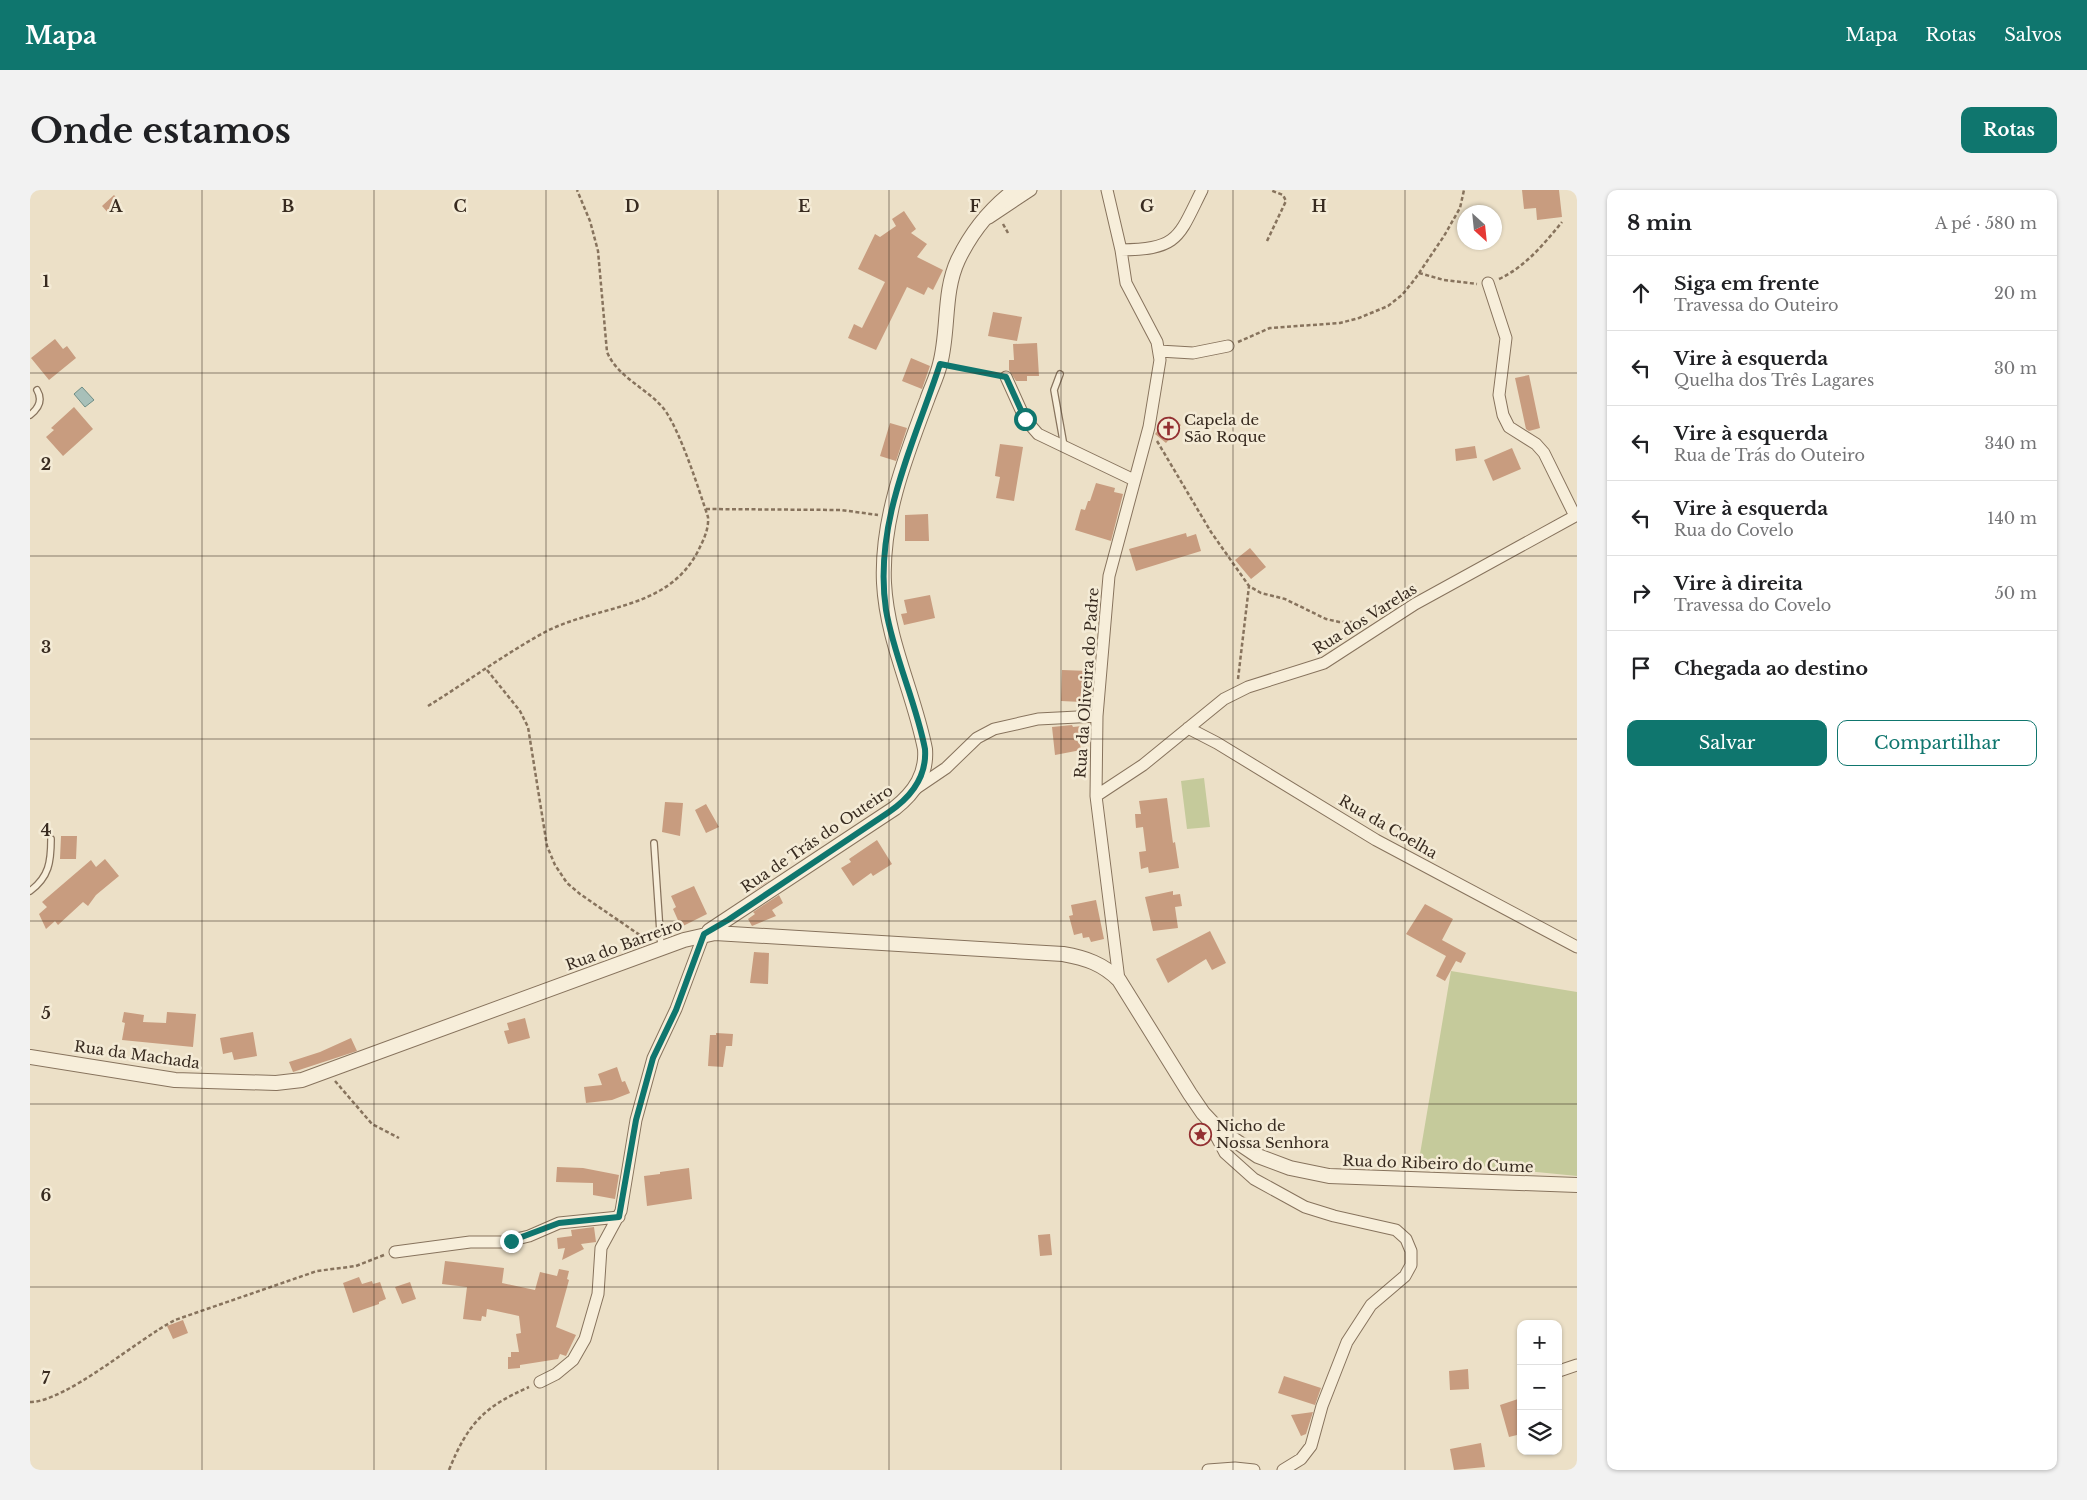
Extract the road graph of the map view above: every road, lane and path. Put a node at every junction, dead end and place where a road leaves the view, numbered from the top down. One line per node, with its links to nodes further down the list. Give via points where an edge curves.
1 (577, 190): 24 (path, via 598,251 607,352 611,362 666,412)
2 (1015, 190): 9 (street, Rua de Trás do Outeiro, via 994,207)
3 (1032, 190): 9 (street, via 986,220)
4 (1108, 190): 11 (street)
5 (1202, 190): 11 (street, via 1188,220 1170,242 1152,248)
6 (1270, 190): 10 (path, via 1283,195 1286,201)
7 (1464, 190): 12 (path, via 1455,219)
8 (1562, 222): 13 (path, via 1524,263 1508,275)
9 (973, 235): 16 (street, Rua de Trás do Outeiro, via 958,261 950,285)
10 (1266, 240)
11 (1122, 250): 15 (street, via 1128,291)
12 (1419, 273): 13 (path, via 1463,284); 14 (path, via 1402,295 1388,306 1360,318 1323,326 1270,328)
13 (1488, 283): 25 (street, via 1506,338 1499,395 1503,416 1509,427 1544,453)
14 (1228, 346): 15 (street, via 1193,353)
15 (1159, 351): 21 (street, Rua da Oliveira do Padre, via 1158,380)
16 (940, 364): 18 (path); 26 (street, Rua de Trás do Outeiro)
17 (1060, 374): 22 (lane, via 1054,390)
18 (1006, 377): 22 (street, via 1030,427)
19 (37, 390): 20 (lane, via 39,404)
20 (30, 415)
21 (1149, 427): 23 (street, Rua da Oliveira do Padre); 27 (path, via 1211,532)
22 (1064, 446): 23 (street)
23 (1134, 480): 32 (street, Rua da Oliveira do Padre, via 1108,585)
24 (706, 509): 26 (path, via 841,510); 29 (path, via 706,535 692,562 671,585 648,598 559,625)
25 (1576, 516): 30 (street, Rua dos Varelas, via 1415,604 1324,664)
26 (889, 517): 34 (street, Rua de Trás do Outeiro, via 884,581 886,610 925,749 922,773)
27 (1249, 586): 28 (path, via 1260,594 1285,600 1326,619 1352,623); 30 (path)
28 (1366, 621)
29 (486, 670): 31 (path); 41 (path, via 520,711 528,727 547,846 555,865 567,883 580,894)
30 (1237, 692): 33 (street, Rua dos Varelas)
31 (428, 706)
32 (1097, 716): 34 (street, via 1038,719 994,729 977,738 946,768); 35 (street, Rua da Oliveira do Padre)
33 (1188, 728): 35 (street, Rua dos Varelas, via 1143,765); 40 (street, Rua da Coelha, via 1376,840)
34 (913, 790): 39 (street, Rua de Trás do Outeiro, via 889,812)
35 (1096, 796): 42 (street, Rua da Oliveira do Padre)
36 (51, 840): 38 (lane, via 48,870 44,879)
37 (654, 843): 41 (lane)
38 (30, 891)
39 (704, 934): 41 (street, Rua do Barreiro); 42 (street, Rua do Barreiro, via 734,933 1064,954 1108,968); 48 (street, via 676,1010 653,1058 636,1120)
40 (1577, 946)
41 (661, 949): 44 (street, Rua do Barreiro)
42 (1119, 980): 45 (street, Rua do Ribeiro do Cume)
43 (30, 1057): 44 (street, Rua da Machada, via 194,1081 289,1082)
44 (328, 1072): 46 (path, via 372,1124)
45 (1207, 1117): 47 (street, Rua do Ribeiro do Cume, via 1230,1139 1258,1156 1320,1175); 57 (street, via 1225,1153 1254,1179 1305,1207 1396,1230 1406,1238 1411,1251 1411,1265 1405,1276 1371,1305 1347,1342 1322,1406 1311,1446 1301,1459)
46 (399, 1138)
47 (1577, 1185)
48 (619, 1217): 49 (street, via 559,1223 504,1242 470,1242); 52 (street, via 601,1248 598,1294 582,1347 562,1370)
49 (395, 1252): 53 (path, via 356,1266 317,1271 175,1320 56,1396)
50 (1577, 1365): 51 (street)
51 (1562, 1370)
52 (540, 1382): 54 (path, via 505,1398 480,1416)
53 (30, 1402)
54 (449, 1470)
55 (1208, 1470): 56 (street)
56 (1254, 1470)
57 (1283, 1470)

